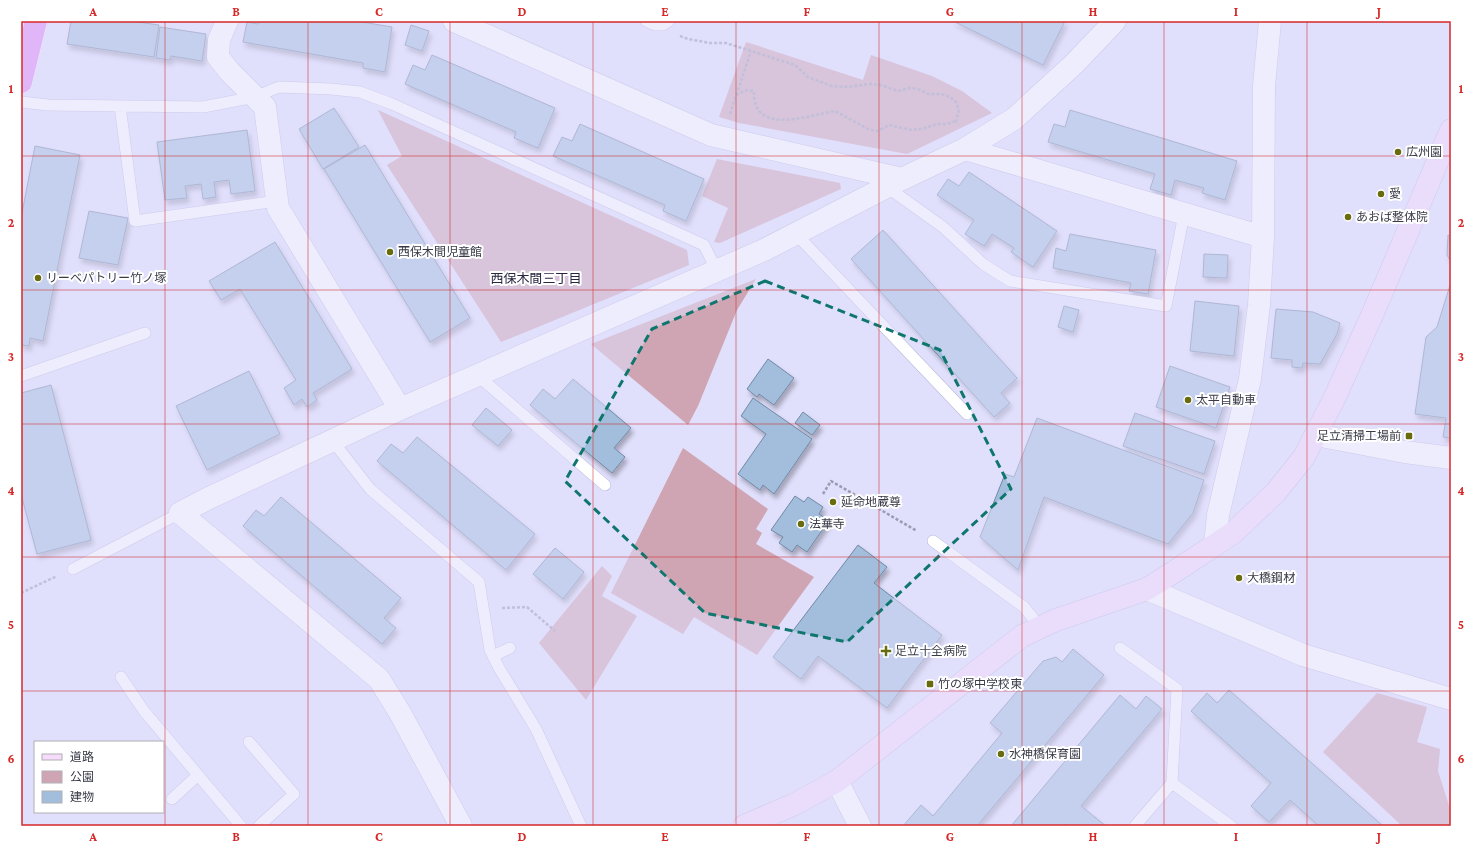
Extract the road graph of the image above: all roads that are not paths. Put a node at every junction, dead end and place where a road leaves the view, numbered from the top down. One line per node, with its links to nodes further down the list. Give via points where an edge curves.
1 (36, 21): 8 (highway)
2 (227, 21): 9 (street, via 219,40 218,56)
3 (454, 21): 14 (street, via 711,135)
4 (646, 21): 7 (lane)
5 (1115, 21): 13 (street, via 1074,64 1014,118)
6 (1270, 21): 18 (street, via 1264,86)
7 (666, 23)
8 (21, 82)
9 (255, 97): 11 (lane, via 203,107); 15 (street, via 265,107); 19 (lane, via 279,88 331,89 360,92 392,104 704,245)
10 (21, 102): 11 (lane)
11 (120, 106): 15 (lane, via 135,222)
12 (1451, 130): 25 (street, via 1373,313)
13 (965, 149): 14 (street); 16 (street)
14 (895, 183): 16 (lane, via 983,264 1010,281 1166,306); 17 (street)
15 (277, 201): 23 (street, via 278,208)
16 (1184, 214): 18 (street)
17 (796, 233): 19 (street); 24 (lane)
18 (1263, 237): 31 (street, via 1259,305 1250,379 1218,515)
19 (717, 271): 21 (street)
20 (145, 333): 22 (lane)
21 (477, 375): 23 (street); 28 (lane)
22 (21, 376)
23 (400, 409): 26 (street)
24 (967, 414)
25 (1316, 435): 27 (street); 31 (street, via 1304,456 1276,492 1233,533)
26 (332, 440): 29 (street); 37 (lane, via 370,489 479,582 489,646)
27 (1451, 458)
28 (605, 485)
29 (180, 513): 32 (lane); 47 (street, via 379,679)
30 (933, 541): 34 (lane, via 1024,607)
31 (1215, 546): 33 (street)
32 (73, 569)
33 (1147, 588): 34 (street); 39 (street, via 1303,655)
34 (1040, 627): 42 (street, via 1022,636)
35 (510, 648): 37 (lane)
36 (1120, 648): 43 (lane, via 1177,689)
37 (493, 656): 48 (lane, via 536,729)
38 (121, 677): 41 (lane, via 144,711)
39 (1451, 699)
40 (249, 742): 46 (lane, via 294,794)
41 (198, 775): 44 (lane); 45 (lane)
42 (837, 781): 49 (street, via 795,804); 50 (street)
43 (1172, 783): 51 (lane); 52 (lane)
44 (172, 799)
45 (241, 826)
46 (259, 826)
47 (461, 826)
48 (581, 826)
49 (744, 826)
50 (860, 826)
51 (1135, 826)
52 (1231, 826)

